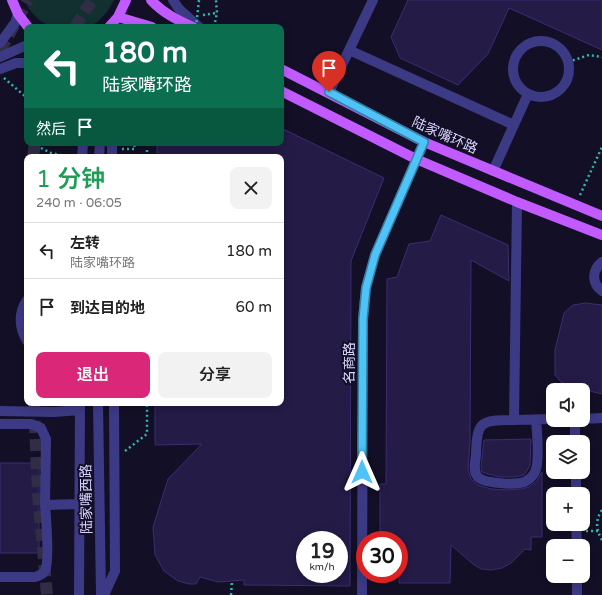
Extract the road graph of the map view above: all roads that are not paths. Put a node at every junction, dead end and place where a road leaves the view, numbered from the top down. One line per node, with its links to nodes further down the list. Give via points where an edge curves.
1 (12, 0): 6 (main road)
2 (126, 0): 7 (main road)
3 (151, 0): 12 (main road, via 174,18)
4 (173, 0): 13 (street)
5 (373, 0): 16 (street)
6 (18, 14): 8 (main road); 14 (street)
7 (118, 17): 9 (main road); 10 (street); 11 (main road)
8 (26, 24)
9 (112, 24)
10 (117, 24)
11 (142, 24)
12 (187, 24)
13 (197, 24)
14 (0, 43)
15 (24, 46): 17 (street)
16 (349, 50): 21 (street); 24 (street)
17 (0, 57)
18 (24, 62): 19 (street)
19 (0, 69)
20 (284, 70): 21 (main road, 陆家嘴环路)
21 (329, 92): 25 (main road, 陆家嘴环路)
22 (284, 93): 26 (main road)
23 (528, 94): 23 (street, via 516,81 513,72 516,58 524,47 532,42 550,42 565,54 568,76 562,88 555,93 546,97); 24 (street)
24 (514, 125): 27 (street)
25 (424, 142): 26 (street, 名商路); 27 (main road, 陆家嘴环路)
26 (416, 159): 28 (main road); 51 (street, 名商路, via 375,255 366,288 363,319)
27 (493, 171): 29 (main road, 陆家嘴环路)
28 (517, 202): 30 (main road); 41 (street)
29 (602, 216)
30 (602, 235)
31 (602, 262): 32 (street, via 594,276 596,286)
32 (602, 291)
33 (24, 304): 34 (street, via 20,320)
34 (24, 336)
35 (98, 406): 50 (street, 陆家嘴西路)
36 (114, 406): 50 (street, via 116,571)
37 (80, 407): 38 (street, via 54,412); 45 (street, 陆家嘴西路)
38 (0, 411)
39 (602, 418): 40 (street)
40 (590, 419)
41 (514, 420): 42 (street); 42 (street, via 488,421 478,429 475,470 476,475 484,482 520,484 531,478 537,467)
42 (536, 420): 43 (street)
43 (546, 420)
44 (0, 424): 46 (street, via 37,425 45,434)
45 (79, 504): 46 (street); 49 (street, 陆家嘴西路)
46 (45, 505): 47 (street, via 47,560 44,572 35,577)
47 (0, 577)
48 (577, 583): 52 (street)
49 (79, 595)
50 (103, 595)
51 (362, 595)
52 (577, 595)

